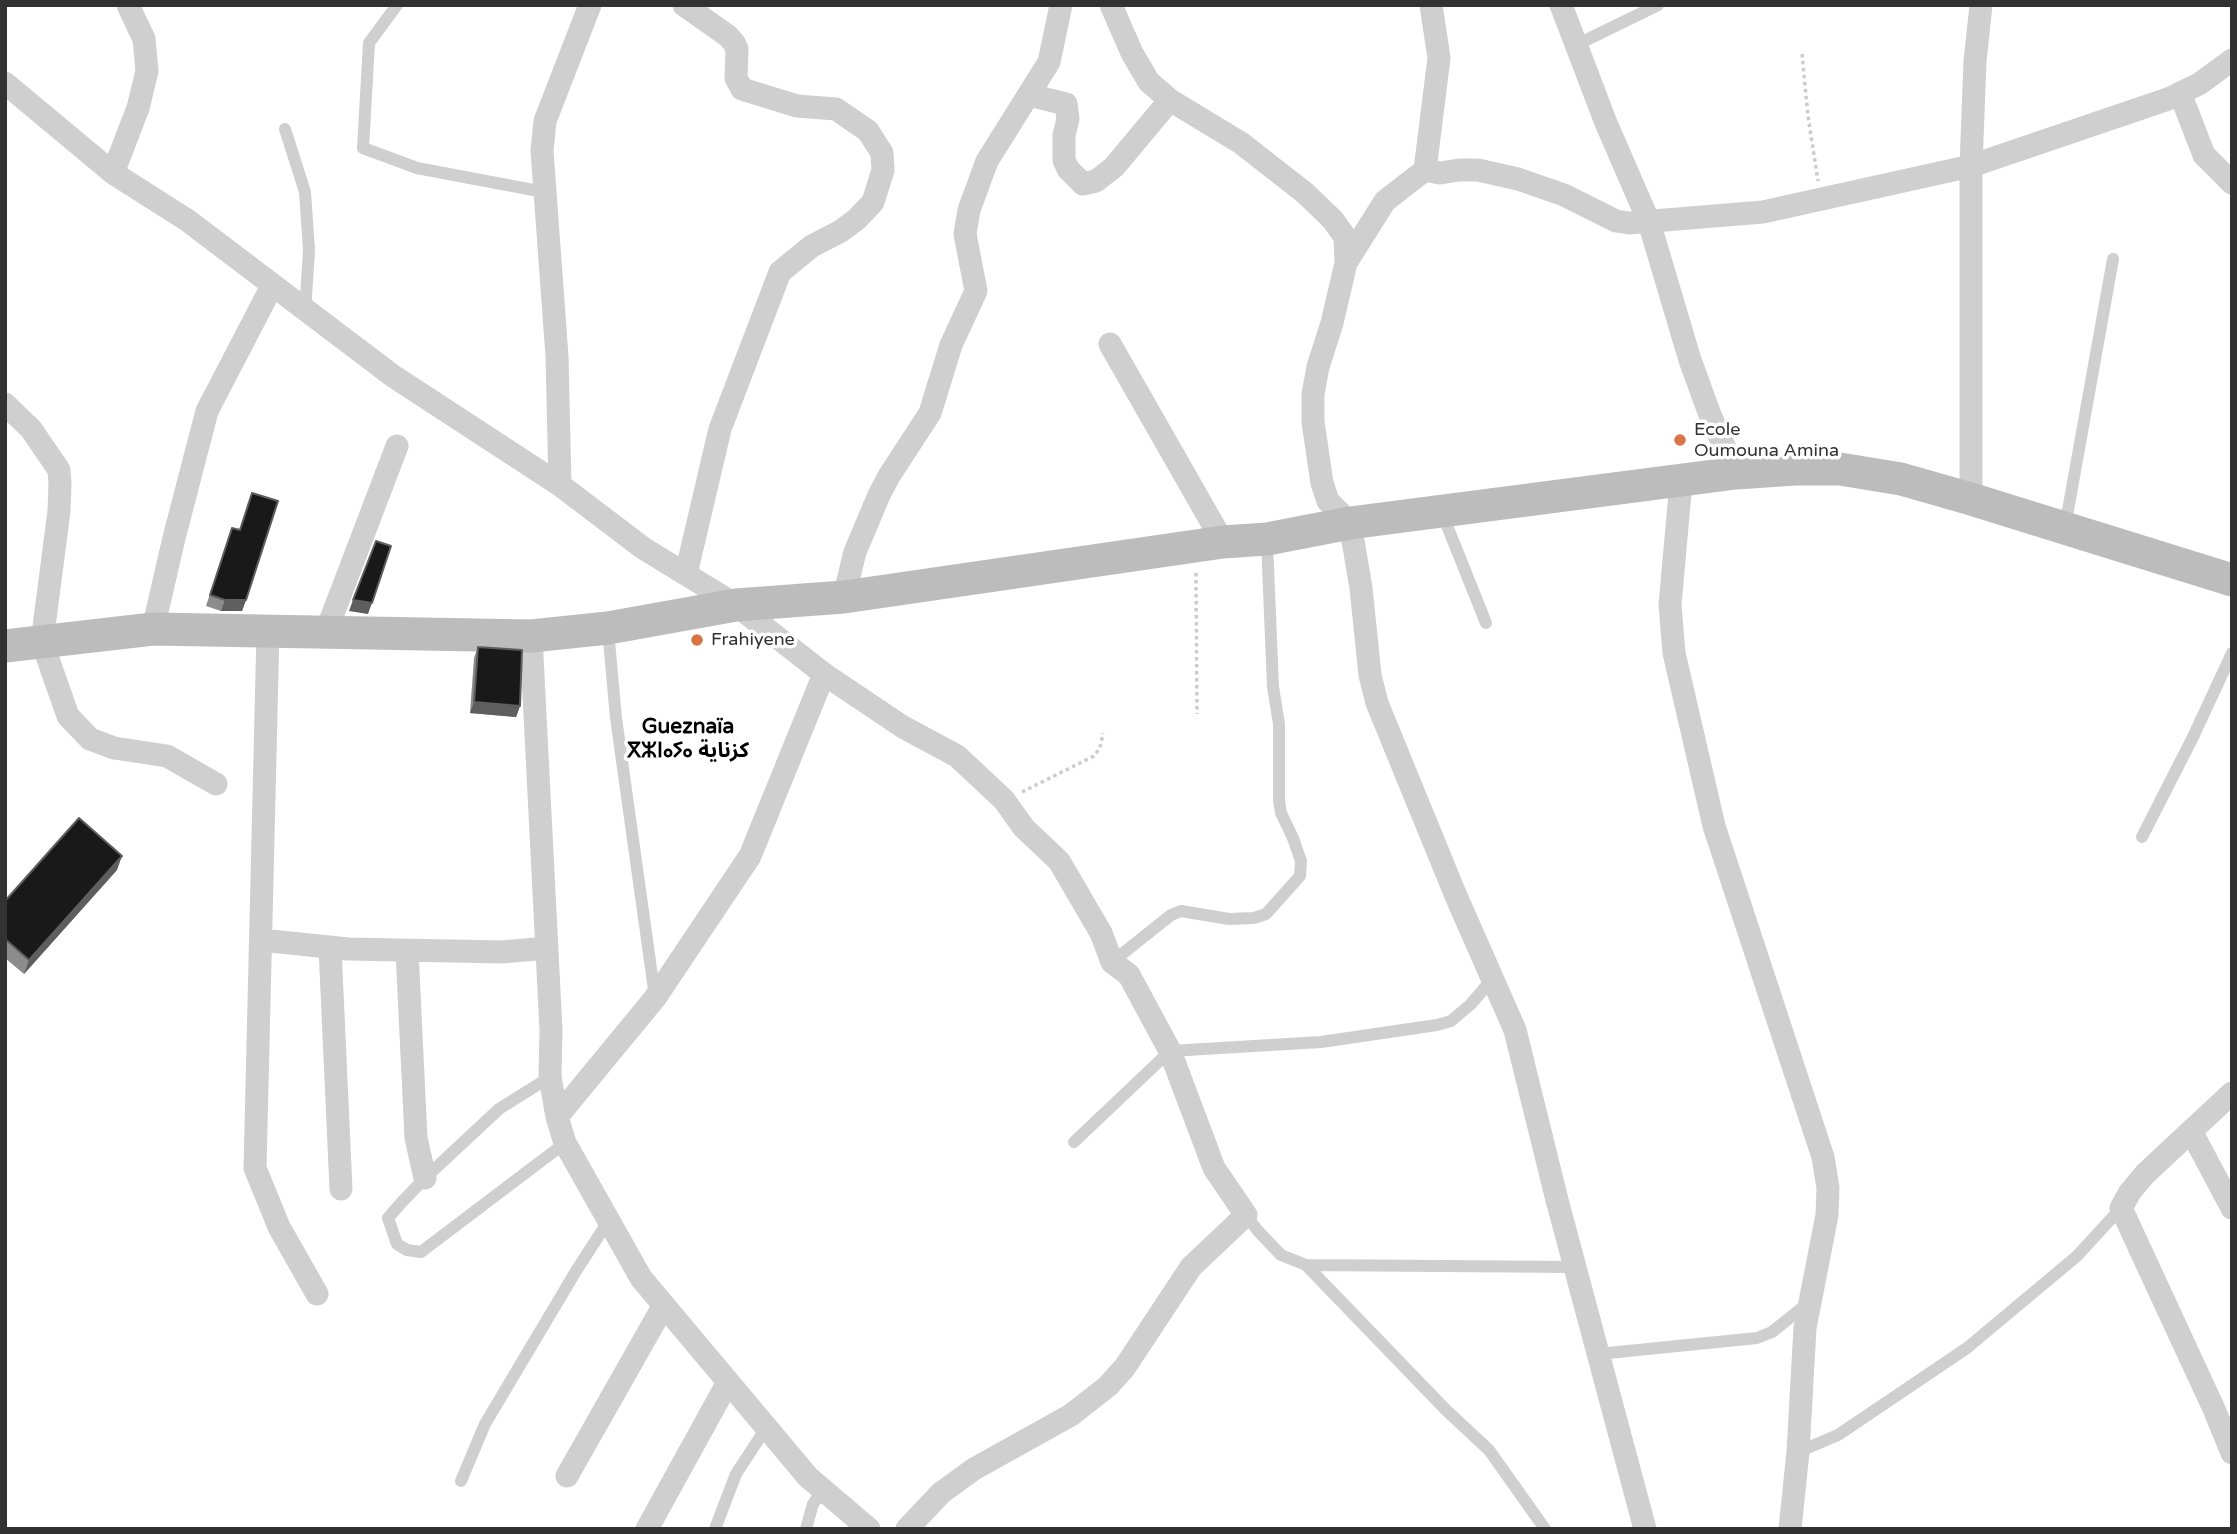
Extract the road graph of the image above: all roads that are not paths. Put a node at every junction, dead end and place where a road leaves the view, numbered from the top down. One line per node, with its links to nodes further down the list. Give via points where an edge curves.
1 (128, 5): 20 (street, via 144,39 147,71)
2 (397, 5): 22 (lane, via 369,43 363,148 417,168)
3 (590, 5): 22 (street, via 545,121)
4 (684, 5): 40 (street, via 734,43 736,78 742,89 797,106 836,109 868,131 881,153 883,170 873,202 857,219 780,272 720,429)
5 (1061, 5): 15 (street, via 1049,62)
6 (1111, 5): 16 (street, via 1143,73)
7 (1431, 5): 19 (street, via 1439,58)
8 (1560, 5): 11 (street)
9 (1658, 5): 11 (lane)
10 (1981, 5): 18 (street)
11 (1576, 45): 23 (street)
12 (2232, 60): 14 (street)
13 (5, 83): 20 (street)
14 (2180, 93): 18 (street); 21 (street, via 2204,155)
15 (1029, 95): 16 (street, via 1066,104 1064,160 1083,184 1096,181 1114,167); 42 (street, via 987,161 969,210 965,234 976,291 951,345 930,413 874,506 855,552)
16 (1170, 100): 25 (street, via 1241,143 1305,192 1345,237)
17 (285, 129): 27 (lane, via 305,192 309,250)
18 (1971, 166): 23 (street, via 1763,212); 34 (street)
19 (1425, 170): 23 (street, via 1478,170 1518,179 1616,221); 25 (street, via 1385,201)
20 (113, 173): 26 (street, via 187,220)
21 (2232, 183)
22 (544, 192): 33 (street, via 557,356)
23 (1649, 222): 31 (street, via 1690,360)
24 (2113, 259): 37 (lane)
25 (1346, 263): 36 (street, via 1318,367 1313,422 1328,501)
26 (272, 286): 27 (street); 46 (street, via 207,411)
27 (305, 312): 33 (street, via 393,376)
28 (1110, 344): 39 (street)
29 (5, 404): 50 (street, via 31,429 59,470 59,511)
30 (397, 446): 48 (street)
31 (1736, 473): 32 (street); 34 (street, via 1840,469 1901,479)
32 (1681, 482): 35 (street); 79 (street, via 1670,605 1674,653 1714,826 1823,1157 1828,1188)
33 (560, 485): 40 (street, via 643,548)
34 (1971, 499): 37 (street)
35 (1441, 512): 36 (street); 44 (lane)
36 (1350, 523): 38 (street); 61 (street, via 1377,703)
37 (2065, 527): 41 (street)
38 (1267, 539): 39 (street); 60 (lane, via 1279,800 1301,861 1300,876 1266,914 1229,919 1181,911)
39 (1210, 544): 42 (street)
40 (686, 574): 43 (street)
41 (2232, 580)
42 (844, 597): 43 (street)
43 (736, 606): 45 (street); 53 (street)
44 (1486, 623)
45 (608, 628): 49 (street); 62 (lane, via 616,719)
46 (153, 629): 47 (street); 50 (street)
47 (268, 631): 48 (street); 56 (street)
48 (326, 632): 49 (street)
49 (531, 636): 58 (street)
50 (42, 642): 51 (street); 54 (street, via 68,716 90,738 114,748 167,756)
51 (5, 646)
52 (2232, 653): 55 (lane)
53 (824, 674): 60 (street, via 903,727 957,756 1004,800 1024,828 1059,861 1101,933); 62 (street, via 750,856)
54 (216, 784)
55 (2142, 837)
56 (261, 940): 57 (street); 78 (street, via 256,1168 279,1227)
57 (330, 947): 59 (street); 71 (street)
58 (547, 948): 59 (street); 64 (street)
59 (407, 951): 70 (street, via 416,1138)
60 (1112, 962): 63 (street, via 1129,975)
61 (1493, 978): 63 (lane, via 1451,1021 1437,1025 1321,1042); 77 (street, via 1515,1030)
62 (655, 998): 66 (street)
63 (1170, 1051): 68 (lane); 74 (street, via 1214,1168)
64 (550, 1077): 66 (street); 70 (lane, via 499,1109)
65 (2232, 1093): 67 (street)
66 (557, 1116): 69 (street)
67 (2191, 1131): 72 (street, via 2145,1174); 73 (street)
68 (1074, 1142)
69 (565, 1143): 70 (lane, via 421,1252 407,1250 397,1244 388,1218); 75 (street)
70 (425, 1178)
71 (341, 1189)
72 (2121, 1208): 84 (lane, via 2077,1256 1967,1348 1838,1436); 85 (street)
73 (2232, 1208)
74 (1246, 1214): 76 (lane, via 1281,1255); 93 (street, via 1191,1267 1108,1386 1071,1415 974,1469 941,1493)
75 (609, 1220): 80 (street, via 641,1278); 87 (lane, via 485,1424)
76 (1307, 1265): 77 (lane); 94 (lane, via 1489,1450)
77 (1575, 1267): 81 (street)
78 (317, 1294)
79 (1811, 1302): 81 (lane, via 1757,1338); 84 (street, via 1805,1328)
80 (664, 1305): 82 (street); 86 (street)
81 (1598, 1354): 95 (street)
82 (728, 1382): 83 (street); 89 (street)
83 (766, 1428): 88 (street); 90 (lane, via 736,1475)
84 (1798, 1452): 96 (street)
85 (2232, 1453)
86 (567, 1476)
87 (461, 1481)
88 (823, 1490): 91 (lane, via 813,1504); 92 (street)
89 (647, 1529)
90 (715, 1529)
91 (806, 1529)
92 (869, 1529)
93 (907, 1529)
94 (1545, 1529)
95 (1645, 1529)
96 (1790, 1529)

